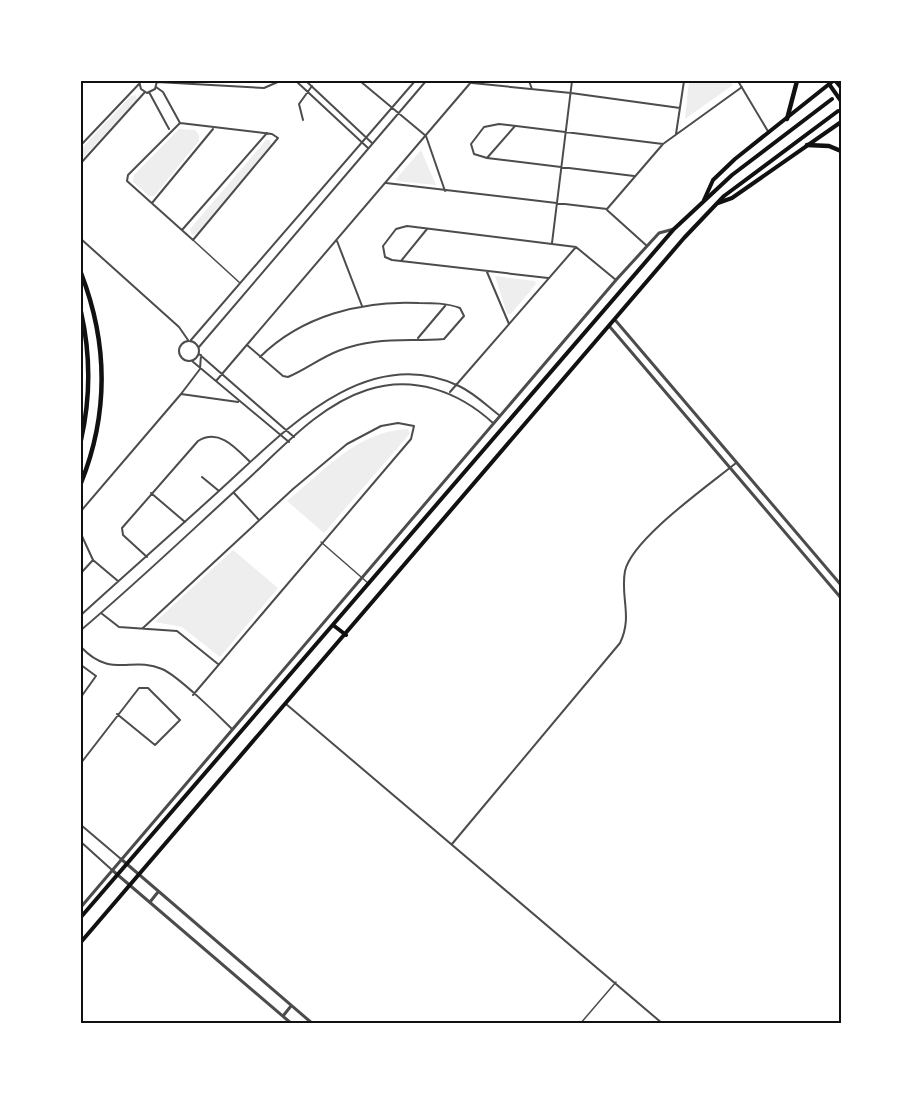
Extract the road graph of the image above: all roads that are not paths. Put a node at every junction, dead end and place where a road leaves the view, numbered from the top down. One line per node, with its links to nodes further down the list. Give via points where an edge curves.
1 (157, 81): 2 (street, via 264,88); 19 (street)
2 (280, 81)
3 (296, 81): 23 (street)
4 (306, 81): 18 (street)
5 (360, 81): 15 (street)
6 (415, 81): 29 (street)
7 (426, 81): 31 (street)
8 (529, 81): 22 (street)
9 (572, 81): 25 (street)
10 (684, 81): 28 (street)
11 (738, 81): 20 (street)
12 (797, 81): 32 (highway)
13 (835, 81): 17 (main road); 21 (highway)
14 (139, 82): 24 (street); 49 (street)
15 (365, 82): 29 (street)
16 (471, 82): 22 (street); 43 (street)
17 (829, 84): 27 (main road); 32 (main road)
18 (312, 86): 23 (street); 44 (street)
19 (156, 87): 24 (street); 35 (street, via 163,92)
20 (742, 87): 41 (street); 42 (street)
21 (841, 87)
22 (532, 89): 25 (street)
23 (308, 91): 33 (street, via 299,104); 45 (street)
24 (147, 92): 38 (street); 53 (street)
25 (571, 93): 28 (street); 39 (street)
26 (832, 99): 58 (main road)
27 (841, 101)
28 (680, 108): 42 (street)
29 (392, 109): 31 (street); 44 (street)
30 (838, 111): 60 (main road, via 750,174)
31 (398, 114): 43 (street); 46 (street)
32 (787, 119): 41 (main road)
33 (303, 120)
34 (841, 122): 48 (main road)
35 (180, 123): 37 (street); 38 (street)
36 (516, 126): 39 (street); 52 (street); 52 (street, via 492,124 478,134 471,144 473,152)
37 (213, 129): 40 (street); 59 (street)
38 (170, 130): 59 (street, via 128,176 127,181)
39 (566, 132): 47 (street); 54 (street)
40 (267, 133): 66 (street); 69 (street, via 278,138)
41 (769, 133): 58 (main road, via 713,180)
42 (676, 135): 47 (street)
43 (426, 136): 56 (street); 57 (street)
44 (367, 137): 45 (street); 46 (street)
45 (362, 142): 50 (street); 63 (street)
46 (372, 143): 50 (street)
47 (663, 144): 55 (street)
48 (807, 145): 51 (highway); 60 (main road, via 740,194)
49 (81, 146)
50 (368, 148): 67 (street)
51 (841, 151)
52 (487, 158): 54 (street)
53 (81, 163)
54 (562, 168): 55 (street); 61 (street)
55 (634, 176): 62 (street)
56 (385, 183): 57 (street); 70 (street)
57 (445, 190): 61 (street)
58 (704, 200): 65 (main road)
59 (152, 203): 66 (street)
60 (718, 203): 85 (main road)
61 (557, 205): 62 (street); 71 (street)
62 (607, 209): 72 (street)
63 (292, 225): 67 (street); 79 (street)
64 (427, 229): 71 (street); 74 (street); 74 (street, via 402,226 392,233 383,253 387,259)
65 (674, 229): 72 (street, via 659,234); 127 (main road)
66 (182, 230): 69 (street)
67 (299, 230): 84 (street)
68 (81, 239): 89 (street)
69 (193, 240): 79 (lane)
70 (336, 240): 81 (street); 90 (street)
71 (552, 243): 73 (street)
72 (647, 246): 78 (street)
73 (576, 247): 77 (street); 78 (street)
74 (401, 261): 75 (street)
75 (487, 272): 77 (street); 86 (street)
76 (81, 273): 113 (highway, via 98,323 103,377 97,434)
77 (548, 278): 86 (street)
78 (616, 280): 102 (street)
79 (240, 284): 82 (street)
80 (446, 305): 81 (street, via 401,302); 88 (street); 88 (street, via 460,308 462,320 444,339)
81 (362, 306): 93 (street, via 312,322)
82 (220, 308): 84 (street); 89 (street)
83 (81, 312): 107 (highway, via 90,376)
84 (227, 314): 91 (street)
85 (616, 321): 87 (main road); 110 (street)
86 (509, 324): 98 (street)
87 (610, 327): 111 (street); 135 (main road)
88 (418, 338): 93 (street, via 384,339 339,350 288,377)
89 (190, 340): 91 (street); 94 (street, via 182,343 179,352 185,360)
90 (247, 345): 93 (street); 96 (street)
91 (199, 347): 92 (street)
92 (200, 355): 94 (street); 95 (street); 96 (street)
93 (260, 357)
94 (192, 361): 95 (street)
95 (200, 369): 97 (street); 100 (street)
96 (221, 375): 97 (street); 104 (street)
97 (216, 381): 101 (street)
98 (456, 385): 99 (street); 102 (street); 104 (street, via 406,375 368,381 324,400)
99 (450, 392): 103 (street); 106 (street, via 404,385 368,390 340,401)
100 (181, 394): 101 (street); 117 (street)
101 (240, 402): 105 (street)
102 (499, 415): 103 (street)
103 (493, 423): 125 (street)
104 (286, 430): 105 (street); 106 (street)
105 (281, 435): 108 (street); 109 (street)
106 (294, 437): 108 (street)
107 (81, 440)
108 (289, 442): 115 (street)
109 (250, 462): 114 (street); 116 (street, via 230,442 203,437)
110 (737, 462): 111 (street); 128 (street)
111 (730, 468): 129 (street); 147 (street, via 631,555 625,579 628,620 620,643)
112 (202, 477): 114 (street)
113 (81, 483)
114 (219, 491): 119 (street)
115 (234, 492): 118 (street); 130 (street)
116 (151, 493): 119 (street); 122 (street, via 121,530)
117 (81, 511)
118 (259, 520): 121 (street, via 355,438 381,426 414,426 411,439); 133 (street)
119 (185, 522): 122 (street)
120 (81, 534): 123 (street)
121 (321, 542): 125 (lane); 137 (street)
122 (147, 557): 126 (street)
123 (93, 560): 124 (street); 126 (street)
124 (81, 573)
125 (361, 577): 127 (lane); 143 (street)
126 (118, 581): 131 (street)
127 (368, 584): 132 (main road)
128 (841, 585)
129 (841, 598)
130 (101, 613): 133 (street, via 119,627); 134 (street)
131 (82, 614)
132 (333, 625): 135 (main road); 149 (main road)
133 (143, 628): 137 (street, via 177,631)
134 (81, 630)
135 (346, 635): 141 (main road)
136 (81, 647): 139 (street, via 105,664 163,669)
137 (218, 664): 139 (street)
138 (81, 665): 140 (street, via 96,676)
139 (193, 695): 143 (street)
140 (81, 697)
141 (286, 704): 147 (street); 152 (main road)
142 (117, 714): 142 (street, via 144,687 180,720 155,745); 144 (street)
143 (232, 729): 148 (street)
144 (81, 763)
145 (81, 825): 148 (street)
146 (81, 842): 150 (street)
147 (452, 844): 159 (street)
148 (121, 859): 149 (street); 150 (street)
149 (126, 864): 151 (main road); 152 (street)
150 (112, 870): 151 (street); 156 (street)
151 (118, 874): 153 (street); 157 (main road)
152 (139, 875): 153 (main road); 154 (street)
153 (130, 886): 155 (street); 158 (main road)
154 (158, 892): 155 (street); 160 (street)
155 (150, 902): 161 (street)
156 (81, 906)
157 (81, 917)
158 (81, 942)
159 (616, 982): 164 (lane); 165 (street)
160 (291, 1006): 161 (street); 163 (street)
161 (283, 1016): 162 (street)
162 (292, 1024)
163 (313, 1024)
164 (580, 1024)
165 (663, 1024)

